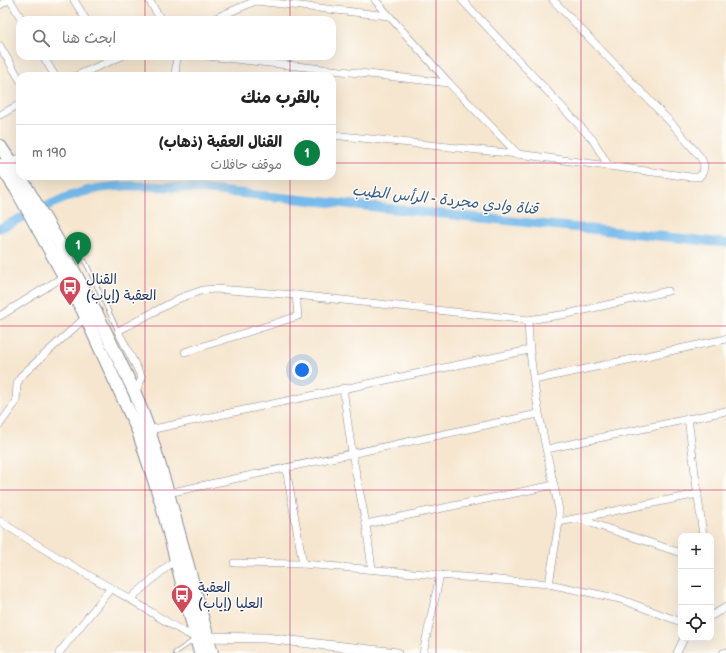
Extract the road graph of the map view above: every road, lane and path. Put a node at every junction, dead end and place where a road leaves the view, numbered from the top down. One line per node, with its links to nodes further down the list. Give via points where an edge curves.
1 (9, 0): 8 (street); 9 (street)
2 (74, 0): 10 (street)
3 (149, 0): 11 (street)
4 (257, 0): 12 (street); 13 (street)
5 (375, 0): 13 (street)
6 (462, 0): 30 (street, via 593,140)
7 (553, 0): 30 (street, via 675,127 704,165 699,177 691,177)
8 (0, 5)
9 (19, 16)
10 (84, 16)
11 (159, 16)
12 (220, 16)
13 (389, 16): 23 (street)
14 (0, 46): 22 (street)
15 (45, 60): 19 (street)
16 (105, 60): 20 (street)
17 (177, 60): 21 (street)
18 (243, 60): 23 (street)
19 (53, 72)
20 (83, 72)
21 (175, 72)
22 (16, 73)
23 (449, 83): 28 (street)
24 (16, 106): 25 (street)
25 (0, 115)
26 (336, 135): 28 (street)
27 (0, 146): 29 (highway)
28 (518, 154): 30 (street)
29 (10, 162): 31 (highway); 32 (highway)
30 (608, 165)
31 (16, 170)
32 (16, 174)
33 (19, 180): 35 (highway)
34 (21, 180): 35 (highway)
35 (28, 199): 36 (highway)
36 (48, 235): 38 (highway); 50 (highway, via 99,318)
37 (85, 262): 44 (lane)
38 (64, 277): 41 (street); 42 (highway)
39 (668, 291): 43 (street)
40 (296, 295): 43 (street); 44 (street, via 203,290 180,298); 47 (street, via 298,316)
41 (0, 316)
42 (86, 317): 54 (street, via 21,376 17,384 16,402); 68 (highway, via 138,430)
43 (528, 320): 46 (street)
44 (118, 331): 50 (street, via 142,378)
45 (726, 339): 48 (street)
46 (529, 350): 48 (street); 49 (street)
47 (184, 352)
48 (534, 380): 52 (street)
49 (343, 388): 55 (street); 57 (street)
50 (135, 393): 55 (highway)
51 (726, 411): 53 (street)
52 (538, 414): 56 (street); 57 (street)
53 (688, 418): 56 (street); 61 (street)
54 (0, 424)
55 (149, 430): 60 (highway)
56 (547, 449): 59 (street)
57 (352, 453): 58 (street); 65 (street)
58 (286, 468): 60 (street); 70 (street)
59 (554, 485): 64 (street); 65 (street)
60 (168, 493): 79 (highway)
61 (698, 494): 62 (street); 66 (street)
62 (578, 519): 64 (street); 67 (street)
63 (0, 522): 74 (street)
64 (559, 522): 73 (street)
65 (366, 524): 71 (street)
66 (703, 533)
67 (678, 552)
68 (176, 559): 75 (street); 79 (highway)
69 (234, 563): 70 (street)
70 (303, 564): 71 (street)
71 (372, 569): 72 (street)
72 (440, 575): 73 (street); 86 (street)
73 (549, 584): 78 (street, via 620,599)
74 (111, 588): 75 (street); 81 (street)
75 (130, 599): 79 (street, via 182,632)
76 (726, 607): 77 (street)
77 (714, 614)
78 (678, 621)
79 (202, 637): 82 (lane); 83 (highway); 84 (highway); 85 (street, via 265,638)
80 (683, 641): 87 (street)
81 (59, 653)
82 (175, 653)
83 (200, 653)
84 (212, 653)
85 (397, 653)
86 (423, 653)
87 (677, 653)

